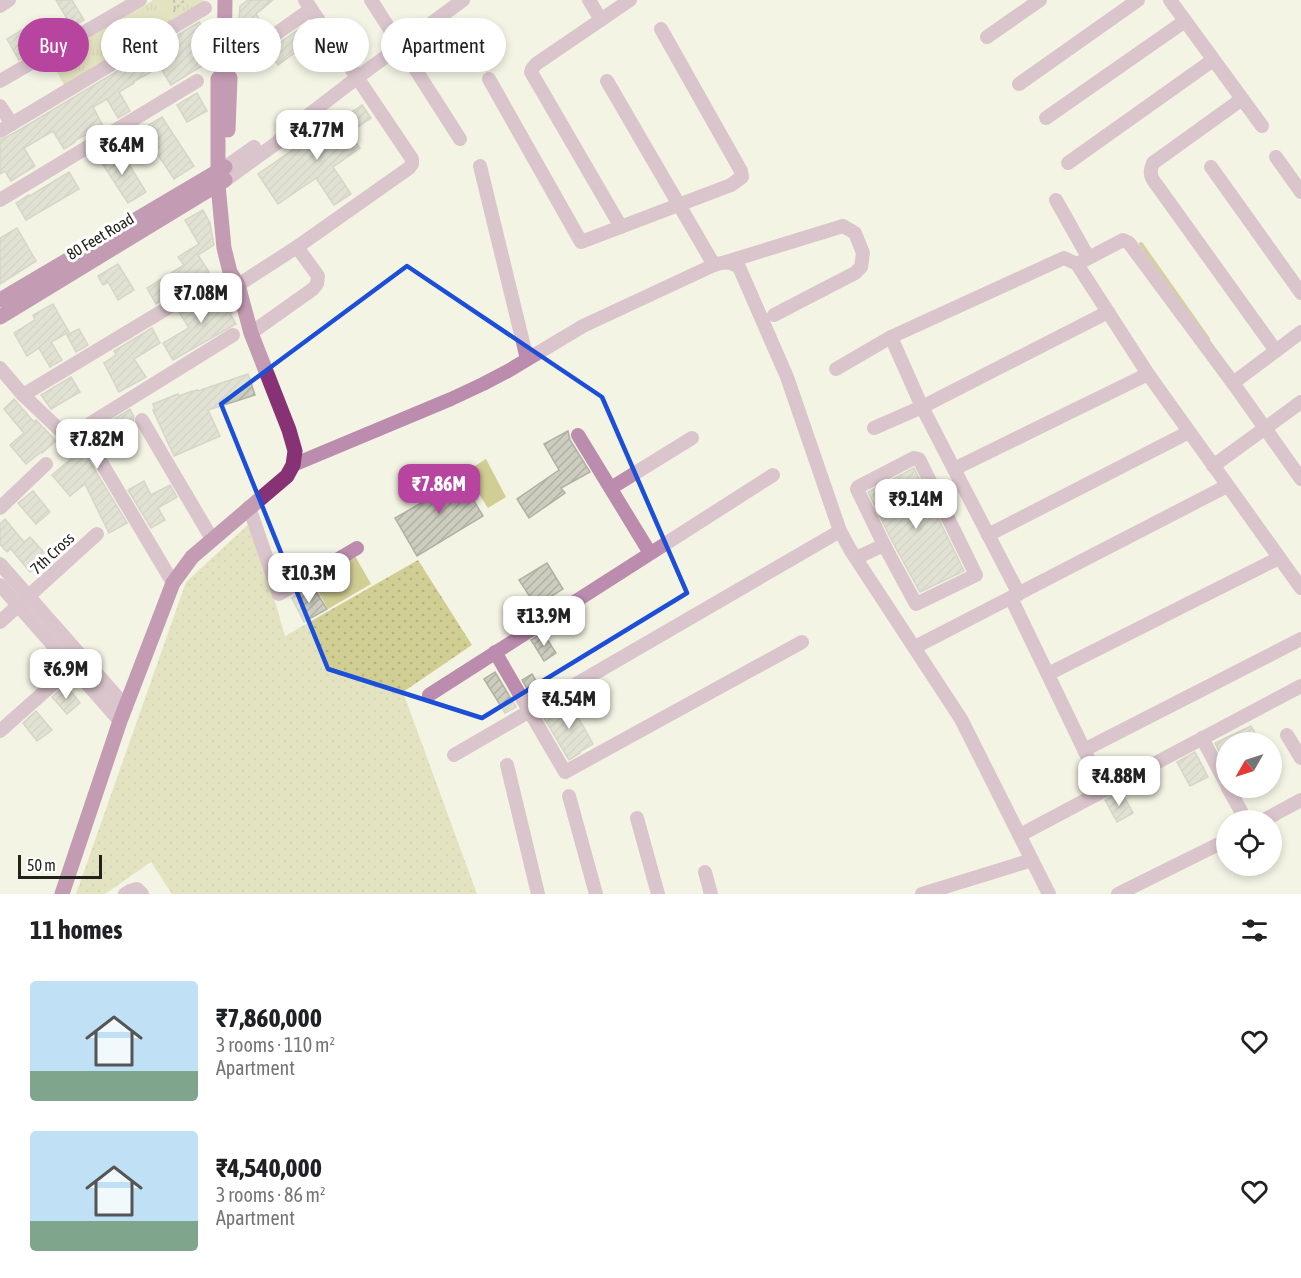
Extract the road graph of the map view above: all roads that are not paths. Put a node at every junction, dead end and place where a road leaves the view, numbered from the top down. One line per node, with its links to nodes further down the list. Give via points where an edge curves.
1 (9, 0): 12 (street)
2 (140, 0): 28 (street)
3 (225, 0): 14 (main road)
4 (371, 0): 15 (street)
5 (463, 0): 16 (street)
6 (589, 0): 17 (street)
7 (630, 0): 17 (street)
8 (1040, 0): 21 (street)
9 (1138, 0): 31 (street)
10 (1170, 0): 18 (street)
11 (308, 4): 19 (street); 26 (street)
12 (0, 6)
13 (205, 8): 36 (street)
14 (225, 18)
15 (383, 18)
16 (438, 18)
17 (601, 20): 47 (street, via 536,64 531,72)
18 (1185, 21): 23 (street); 34 (street)
19 (281, 26)
20 (661, 29): 46 (street, via 742,177)
21 (987, 37)
22 (381, 60): 26 (street)
23 (1213, 60): 32 (street); 39 (street)
24 (223, 72): 42 (main road, via 218,79)
25 (418, 72): 37 (street)
26 (358, 77): 42 (street, via 285,133 271,135); 48 (street, via 412,164)
27 (489, 80): 47 (street, via 581,242)
28 (0, 81)
29 (197, 81): 44 (street)
30 (607, 81): 46 (street)
31 (1019, 84)
32 (1242, 99): 35 (street); 62 (street, via 1153,163 1150,174)
33 (0, 106): 36 (street)
34 (1046, 118)
35 (1262, 126)
36 (6, 128)
37 (460, 139)
38 (1276, 157): 43 (street)
39 (1068, 164)
40 (480, 166): 63 (street)
41 (1211, 167): 53 (street)
42 (222, 175): 52 (main road, via 224,248); 54 (main road, 80 Feet Road); 57 (main road, 80 Feet Road)
43 (1301, 192)
44 (0, 200)
45 (1056, 200): 49 (street)
46 (679, 205): 47 (street); 50 (street)
47 (621, 227)
48 (297, 247): 52 (street); 59 (street, via 318,276 317,284)
49 (1082, 260): 55 (street); 61 (street, via 1064,258); 67 (street, via 1126,241)
50 (720, 263): 56 (street, via 843,226 855,233 863,253 861,267); 63 (street, via 583,326); 88 (street, via 739,267 787,377)
51 (214, 280): 68 (street)
52 (238, 285): 59 (main road)
53 (1301, 292)
54 (0, 300)
55 (1108, 312): 66 (street); 70 (street)
56 (774, 315)
57 (0, 317)
58 (1301, 332): 62 (street)
59 (251, 333): 79 (main road, via 289,430 295,451)
60 (233, 335): 68 (street, via 75,433 63,433)
61 (891, 337): 65 (street); 70 (street)
62 (1276, 351): 67 (street)
63 (526, 359): 79 (street, via 452,399)
64 (0, 368): 68 (street)
65 (836, 369)
66 (1148, 375): 74 (street); 81 (street)
67 (1233, 383): 73 (street)
68 (23, 395)
69 (1301, 402): 73 (street)
70 (922, 406): 72 (street); 81 (street)
71 (142, 420): 91 (street)
72 (874, 428)
73 (1264, 428): 80 (street); 83 (street)
74 (1189, 432): 80 (street); 90 (street)
75 (578, 435): 85 (street)
76 (692, 438): 85 (street)
77 (92, 447): 98 (street)
78 (46, 464): 87 (street)
79 (293, 465): 86 (main road, via 287,476)
80 (1213, 466): 84 (street)
81 (954, 469): 90 (street)
82 (773, 475): 94 (street)
83 (1301, 479)
84 (1227, 486): 96 (street); 101 (street)
85 (610, 488): 94 (street)
86 (249, 507): 91 (main road); 93 (street, via 279,594)
87 (0, 508)
88 (840, 531): 95 (street); 113 (street)
89 (97, 534): 102 (street, 7th Cross)
90 (988, 535): 101 (street)
91 (212, 539): 98 (main road)
92 (884, 545): 92 (street, via 857,488 916,458 976,575 915,604); 95 (street)
93 (357, 548)
94 (650, 554): 107 (street)
95 (856, 558): 106 (street)
96 (1279, 558): 100 (street); 109 (street)
97 (0, 564): 102 (street)
98 (173, 582): 112 (main road)
99 (0, 585): 102 (street)
100 (1301, 588)
101 (1015, 596): 106 (street); 109 (street)
102 (23, 601): 103 (street, 7th Cross); 108 (street)
103 (0, 622)
104 (1301, 639): 118 (street)
105 (802, 642): 113 (street, via 566,772)
106 (915, 647): 128 (street, via 961,718)
107 (495, 652): 111 (street); 113 (street)
108 (78, 662): 112 (street); 114 (street); 115 (street)
109 (1048, 675): 118 (street)
110 (1301, 686): 117 (street)
111 (429, 695)
112 (126, 706): 114 (main road)
113 (530, 711): 119 (street)
114 (120, 721): 133 (main road)
115 (0, 731)
116 (1287, 735): 120 (street)
117 (1202, 738): 121 (street); 123 (street)
118 (1084, 750): 123 (street)
119 (454, 755)
120 (1301, 758)
121 (1216, 764)
122 (507, 765): 136 (street)
123 (1104, 791): 128 (street)
124 (569, 796): 137 (street)
125 (1301, 800): 126 (street)
126 (1282, 810)
127 (637, 818): 138 (street)
128 (1020, 835): 130 (street)
129 (1216, 846): 132 (street)
130 (1032, 860): 140 (street); 141 (street)
131 (705, 872): 139 (street)
132 (1121, 893)
133 (62, 894)
134 (125, 894): 135 (street, via 136,889)
135 (142, 894)
136 (538, 894)
137 (596, 894)
138 (658, 894)
139 (711, 894)
140 (922, 894)
141 (1049, 894)

